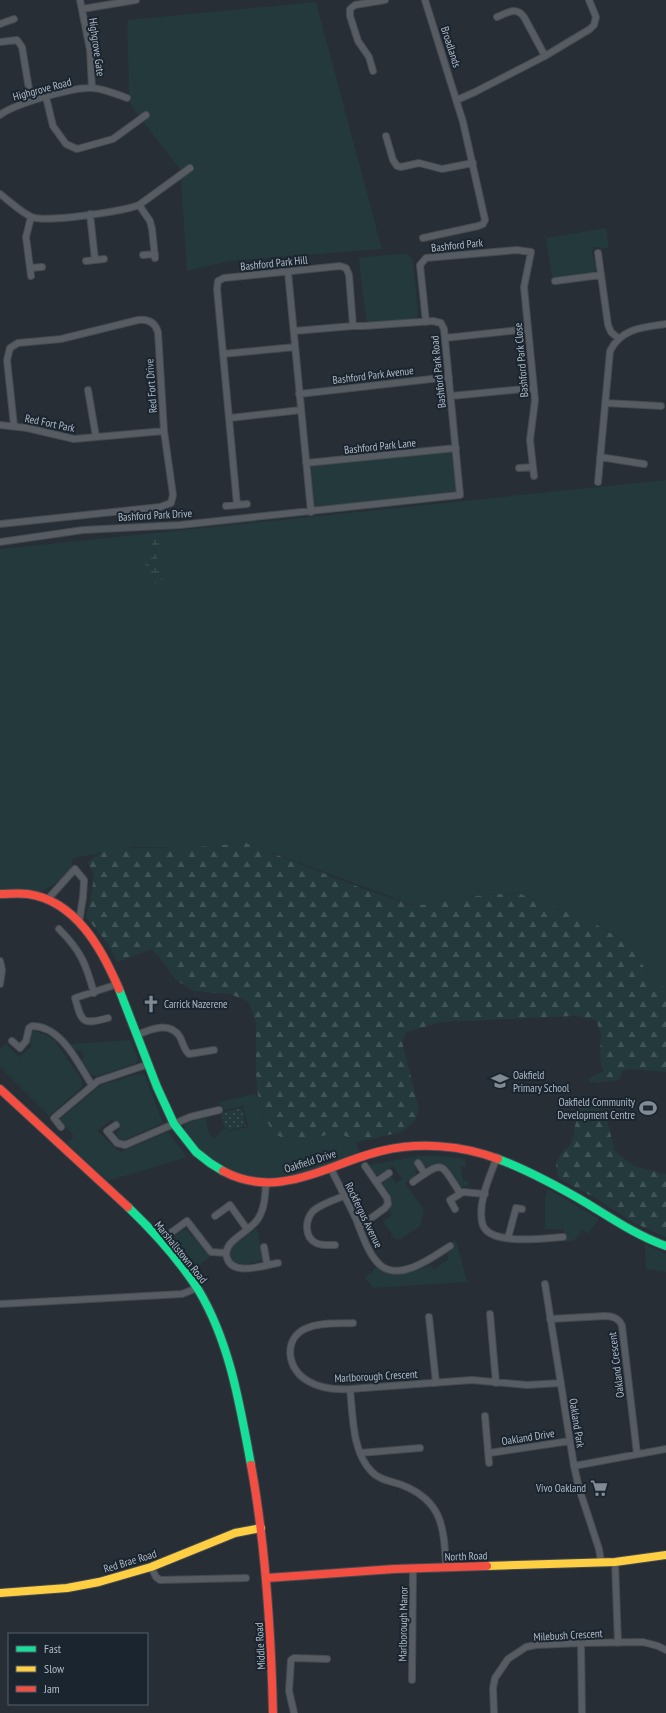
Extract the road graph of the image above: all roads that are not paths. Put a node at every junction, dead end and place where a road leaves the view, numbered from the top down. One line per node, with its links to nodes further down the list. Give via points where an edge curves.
1 (80, 0): 6 (street, Highgrove Gate)
2 (136, 0): 6 (street)
3 (385, 0): 12 (street, via 350,9 358,41)
4 (425, 0): 16 (street, Broadlands)
5 (589, 0): 11 (street, via 596,14 594,25)
6 (82, 9): 13 (street, Highgrove Gate, via 90,50)
7 (497, 17): 11 (street, via 514,10 520,12)
8 (14, 19): 9 (street)
9 (0, 24)
10 (0, 42): 17 (street, via 17,40 22,48)
11 (546, 56): 16 (street)
12 (374, 71)
13 (92, 88): 14 (street, Highgrove Road); 15 (street)
14 (46, 97): 17 (street, Highgrove Road); 19 (street, via 53,126 66,144 77,148 113,139)
15 (127, 98)
16 (457, 100): 21 (street, Broadlands)
17 (31, 101): 18 (street, Highgrove Road, via 7,109)
18 (0, 115)
19 (146, 115)
20 (386, 136): 21 (street, via 393,160 401,167 419,163 442,169)
21 (473, 163): 27 (street, Broadlands, via 485,216 484,223)
22 (190, 168): 24 (street)
23 (0, 194): 26 (street)
24 (139, 205): 25 (street); 30 (street, via 150,221 155,256)
25 (90, 214): 26 (street, via 42,220); 32 (street)
26 (31, 217): 35 (street, via 26,237)
27 (423, 238)
28 (531, 252): 40 (street, Bashford Park, via 517,250 426,258 420,265); 43 (street, Bashford Park Close, via 524,287)
29 (598, 253): 37 (street)
30 (143, 255)
31 (104, 259): 32 (street)
32 (95, 260): 33 (street)
33 (86, 261)
34 (42, 267): 35 (street)
35 (30, 268): 38 (street)
36 (288, 272): 42 (street, Bashford Park Hill, via 340,266 346,268 349,275); 44 (street); 48 (street, Bashford Park Hill, via 224,278 218,281)
37 (601, 275): 39 (street); 46 (street, via 608,325)
38 (31, 276)
39 (555, 281)
40 (426, 322): 42 (street, Bashford Park Road); 45 (street, Bashford Park Road, via 441,323)
41 (666, 324): 46 (street, via 635,329)
42 (353, 326): 44 (street, Bashford Park Road)
43 (528, 329): 45 (street); 50 (street, Bashford Park Close)
44 (294, 331): 47 (street)
45 (445, 338): 49 (street, Bashford Park Road)
46 (619, 339): 54 (street, via 609,355)
47 (294, 347): 48 (street); 52 (street)
48 (223, 354): 57 (street, Bashford Park Hill)
49 (449, 377): 52 (street, Bashford Park Avenue); 53 (street, Bashford Park Road)
50 (534, 388): 53 (street); 66 (street, Bashford Park Close, via 530,440)
51 (88, 390): 61 (street)
52 (299, 394): 56 (street)
53 (451, 396): 62 (street, Bashford Park Road)
54 (605, 403): 55 (street); 63 (street)
55 (661, 406)
56 (300, 410): 57 (street); 64 (street)
57 (230, 418): 72 (street, Bashford Park Hill)
58 (0, 425): 59 (street, Red Fort Park)
59 (14, 426): 60 (street, Red Fort Drive, via 7,360 11,346 18,343 61,339 144,320 154,324 158,332); 61 (street, Red Fort Park, via 72,439)
60 (164, 431): 61 (street, Red Fort Park); 75 (street, Red Fort Drive, via 173,495 170,504)
61 (96, 438)
62 (456, 448): 64 (street, Bashford Park Lane); 70 (street, Bashford Park Road)
63 (600, 457): 65 (street); 69 (street)
64 (306, 463): 74 (street)
65 (644, 464)
66 (533, 467): 67 (street); 68 (street, Bashford Park Close)
67 (519, 468)
68 (534, 476)
69 (598, 482)
70 (460, 496): 74 (street, Bashford Park Drive)
71 (247, 504): 72 (street)
72 (237, 505): 73 (street)
73 (226, 506)
74 (311, 512): 76 (street, Bashford Park Drive, via 180,525 83,530)
75 (0, 524)
76 (0, 542)
77 (0, 894): 78 (street, Oakfield Drive, via 21,893)
78 (47, 900): 79 (street, Oakfield Drive, via 60,906); 79 (street, via 75,869 84,880)
79 (79, 922): 83 (street, Oakfield Drive, via 95,941)
80 (59, 929): 84 (street, via 82,956)
81 (0, 961): 82 (street)
82 (0, 984)
83 (118, 984): 84 (street); 86 (street, Oakfield Drive)
84 (94, 992): 85 (street, via 75,998 82,1018 87,1022)
85 (108, 1018)
86 (137, 1034): 88 (street, via 155,1028 166,1028 178,1034 189,1054); 89 (street, Oakfield Drive)
87 (12, 1041): 90 (street, via 20,1048 32,1026 53,1032 65,1044)
88 (214, 1050)
89 (149, 1064): 90 (street); 93 (street, Oakfield Drive)
90 (92, 1085): 95 (street, via 54,1118)
91 (0, 1089): 124 (street, Marshallstown Road, via 139,1218 166,1246)
92 (219, 1110): 93 (street)
93 (174, 1124): 94 (street, via 122,1145 107,1131); 104 (street, Oakfield Drive, via 193,1150 215,1168 241,1179)
94 (116, 1125)
95 (61, 1127)
96 (496, 1157): 99 (street, Oakfield Drive, via 450,1147 407,1147 377,1151); 106 (street); 118 (street, Oakfield Drive, via 527,1170 644,1238)
97 (418, 1164): 101 (street)
98 (365, 1166): 102 (street)
99 (330, 1167): 104 (street, Oakfield Drive, via 291,1180); 107 (street, Rockfergus Avenue)
100 (388, 1173): 102 (street)
101 (425, 1174): 103 (street); 105 (street, via 434,1167 443,1168)
102 (376, 1182): 112 (street, via 388,1205)
103 (413, 1182)
104 (266, 1183): 111 (street, via 263,1207 257,1220)
105 (460, 1193): 106 (street); 109 (street, via 450,1200)
106 (485, 1194): 115 (street, via 481,1215 484,1227 490,1234)
107 (344, 1196): 112 (street, Rockfergus Avenue); 116 (street, via 319,1207 307,1221 307,1228 314,1242)
108 (508, 1207): 115 (street, via 519,1209)
109 (455, 1209)
110 (215, 1216): 111 (street, via 230,1205)
111 (248, 1228): 120 (street, via 229,1244)
112 (359, 1228): 117 (street, Rockfergus Avenue, via 378,1263 392,1270 414,1267)
113 (172, 1232): 120 (street, via 187,1221 211,1252)
114 (563, 1237): 115 (street, via 528,1240)
115 (508, 1238)
116 (335, 1245)
117 (450, 1246)
118 (666, 1246)
119 (264, 1248): 122 (street)
120 (226, 1253): 122 (street, via 230,1264 236,1268)
121 (278, 1263): 122 (street)
122 (267, 1264)
123 (545, 1284): 128 (street, Oakland Park)
124 (197, 1288): 125 (street, via 182,1294); 143 (street, Marshallstown Road, via 220,1334 229,1362 250,1453)
125 (0, 1304)
126 (490, 1314): 131 (street)
127 (428, 1318): 130 (street)
128 (550, 1319): 132 (street, Oakland Park); 140 (street, Oakland Crescent, via 605,1316 614,1317 619,1321 622,1326)
129 (353, 1323): 133 (street, Marlborough Crescent, via 305,1328 294,1338 290,1350 294,1368 308,1382 330,1389)
130 (436, 1383): 131 (street, Marlborough Crescent, via 472,1380); 133 (street, Marlborough Crescent)
131 (496, 1383): 132 (street, Marlborough Crescent)
132 (561, 1383): 135 (street, Oakland Park)
133 (350, 1389): 138 (street)
134 (485, 1416): 139 (street, Oakland Drive)
135 (570, 1441): 139 (street, Oakland Drive); 142 (street, Oakland Park)
136 (420, 1448): 138 (street)
137 (666, 1449): 140 (street)
138 (360, 1453): 149 (street, via 375,1475 411,1489 432,1505 441,1526)
139 (489, 1453): 141 (street, Oakland Drive)
140 (637, 1454): 142 (street)
141 (489, 1463)
142 (574, 1466): 145 (street, Oakland Park)
143 (261, 1528): 147 (street, Red Brae Road, via 218,1538); 151 (street, Marshallstown Road)
144 (666, 1555): 146 (street, North Road)
145 (601, 1562): 146 (street, North Road); 149 (street, North Road)
146 (615, 1562): 154 (street)
147 (151, 1567): 150 (street, via 160,1580); 152 (street, Red Brae Road, via 67,1588)
148 (414, 1568): 149 (street, North Road); 151 (street, North Road); 157 (street, Marlborough Manor)
149 (446, 1568)
150 (246, 1578)
151 (267, 1578): 158 (street, Middle Road)
152 (0, 1593)
153 (581, 1643): 154 (street, Milebush Crescent); 160 (street, Milebush Crescent, via 531,1646 521,1649 512,1656 495,1678); 161 (street)
154 (618, 1643): 155 (street, Milebush Crescent, via 650,1644)
155 (666, 1650)
156 (328, 1659): 159 (street, via 291,1660 289,1691)
157 (412, 1680)
158 (273, 1713)
159 (294, 1713)
160 (494, 1713)
161 (582, 1713)

